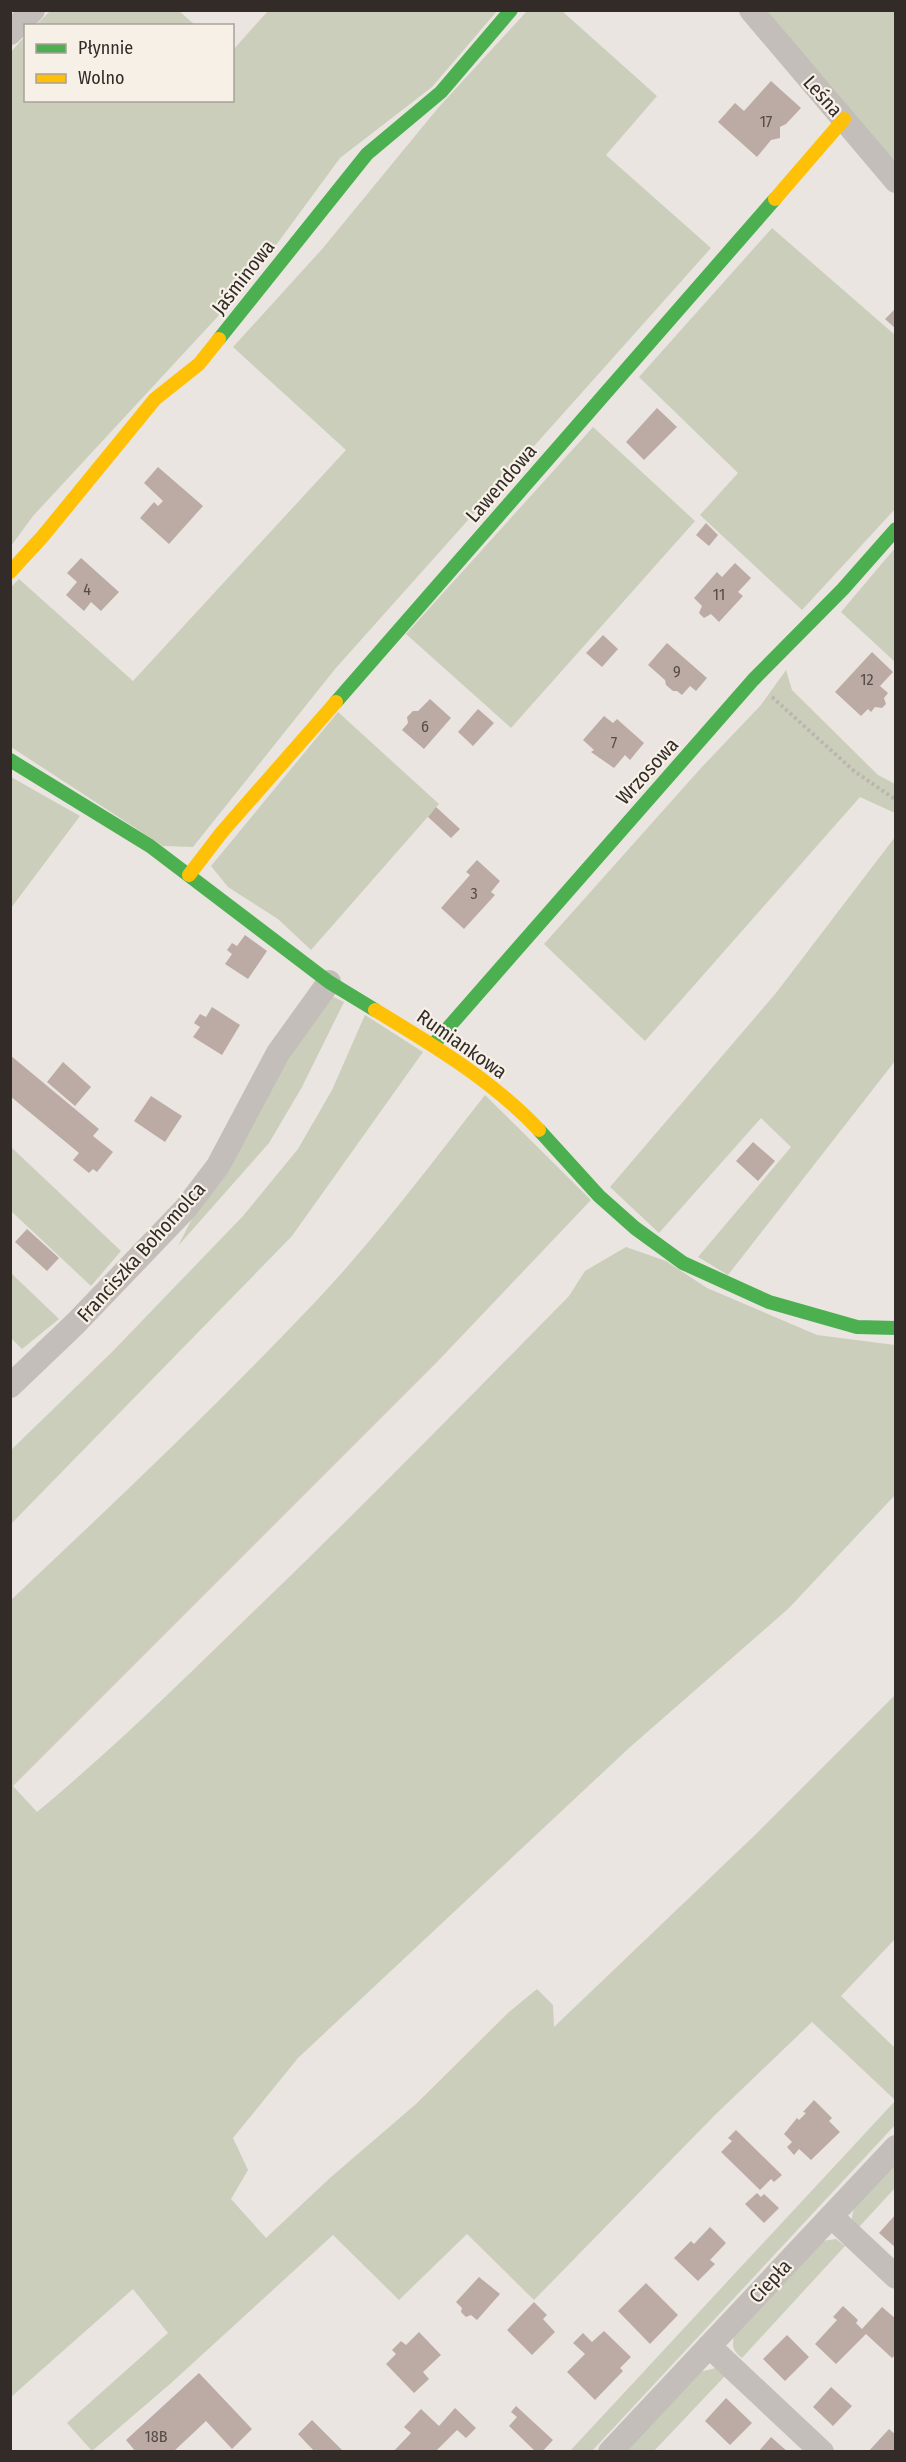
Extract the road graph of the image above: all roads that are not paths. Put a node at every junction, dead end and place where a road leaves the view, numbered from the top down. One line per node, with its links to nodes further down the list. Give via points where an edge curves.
1 (33, 10): 4 (street)
2 (511, 10): 8 (street, Jaśminowa, via 441,92 367,154 199,364 155,399)
3 (751, 10): 5 (street, Leśna)
4 (10, 33)
5 (844, 118): 6 (street, Leśna); 10 (street, Lawendowa, via 222,832)
6 (896, 181)
7 (896, 529): 12 (street, Wrzosowa, via 753,680)
8 (10, 572)
9 (10, 760): 10 (street, Rumiankowa, via 150,846)
10 (189, 875): 11 (street, Rumiankowa)
11 (329, 982): 12 (street, Rumiankowa); 14 (street, Franciszka Bohomolca, via 278,1053 218,1166 186,1208)
12 (433, 1045): 13 (street, Rumiankowa, via 518,1108 599,1196 683,1263 769,1302 857,1327)
13 (896, 1328)
14 (10, 1386)
15 (896, 2147): 16 (street, Ciepła)
16 (831, 2216): 17 (street); 18 (street, Ciepła)
17 (896, 2277)
18 (709, 2346): 19 (street, Ciepła); 20 (street)
19 (610, 2451)
20 (822, 2451)

